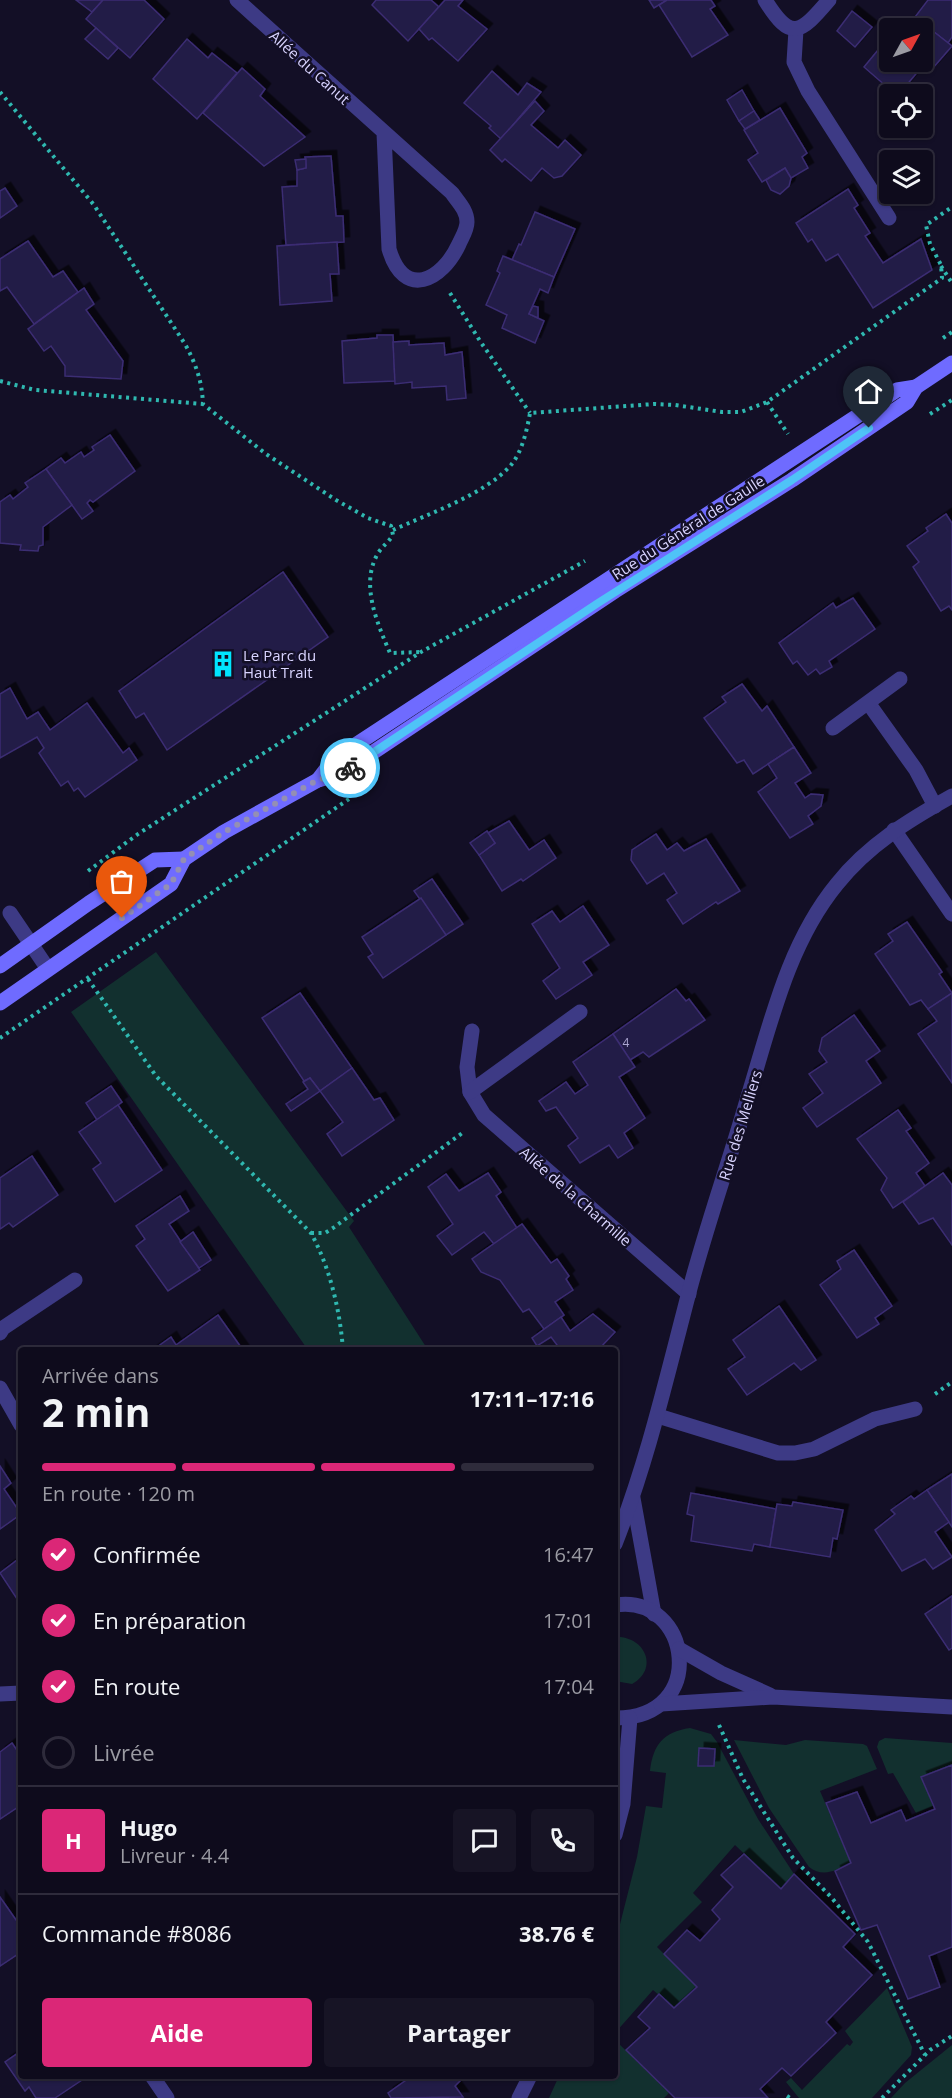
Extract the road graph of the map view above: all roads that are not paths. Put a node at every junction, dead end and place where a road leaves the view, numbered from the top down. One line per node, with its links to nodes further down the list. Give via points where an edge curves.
1 (237, 0): 5 (street, Allée du Canut)
2 (765, 0): 4 (street, via 786,28)
3 (829, 0): 4 (street, via 810,22)
4 (796, 30): 6 (street, via 794,62 808,91)
5 (384, 133): 5 (street, Allée du Canut, via 389,249 400,272 411,279 430,278 453,259 465,232 465,212 452,193)
6 (890, 219)
7 (952, 363): 14 (main road, Rue du Général de Gaulle, via 916,387 907,402 792,480 615,591 342,773 318,780)
8 (900, 679): 9 (street)
9 (869, 704): 10 (street); 12 (street, via 916,770)
10 (833, 728)
11 (952, 796): 12 (street, Rue des Melliers)
12 (935, 806): 13 (street, Rue des Melliers)
13 (894, 830): 16 (street); 25 (street, Rue des Melliers, via 836,885 815,916 784,979)
14 (184, 859): 17 (main road, via 155,860); 19 (main road, Rue du Général de Gaulle, via 171,884)
15 (10, 913): 17 (street)
16 (952, 914)
17 (32, 944): 18 (main road); 19 (street)
18 (0, 966)
19 (48, 969): 20 (main road, Rue du Général de Gaulle)
20 (0, 1004)
21 (580, 1012): 23 (street)
22 (472, 1031): 23 (street, Allée de la Charmille, via 467,1066)
23 (470, 1092): 25 (street, Allée de la Charmille, via 484,1115)
24 (75, 1280): 26 (street)
25 (688, 1294): 29 (street, Rue des Melliers)
26 (0, 1333)
27 (0, 1388): 30 (street)
28 (915, 1409): 29 (street, via 875,1419 814,1449 795,1453 778,1453)
29 (658, 1416): 31 (street, Rue des Melliers)
30 (18, 1420)
31 (633, 1498): 32 (street, Rue des Melliers); 34 (street, Rue des Melliers)
32 (618, 1536)
33 (618, 1605): 34 (street, via 632,1605)
34 (654, 1614): 35 (street, via 674,1635)
35 (679, 1649): 38 (street); 39 (street, via 679,1673)
36 (18, 1693): 37 (street)
37 (0, 1694)
38 (773, 1697): 39 (street); 40 (street)
39 (661, 1704): 41 (street, via 652,1711)
40 (952, 1707)
41 (622, 1718): 42 (street, via 623,1804)
42 (618, 1823)
43 (154, 2079): 45 (street)
44 (528, 2079): 46 (street)
45 (167, 2098)
46 (519, 2098)

